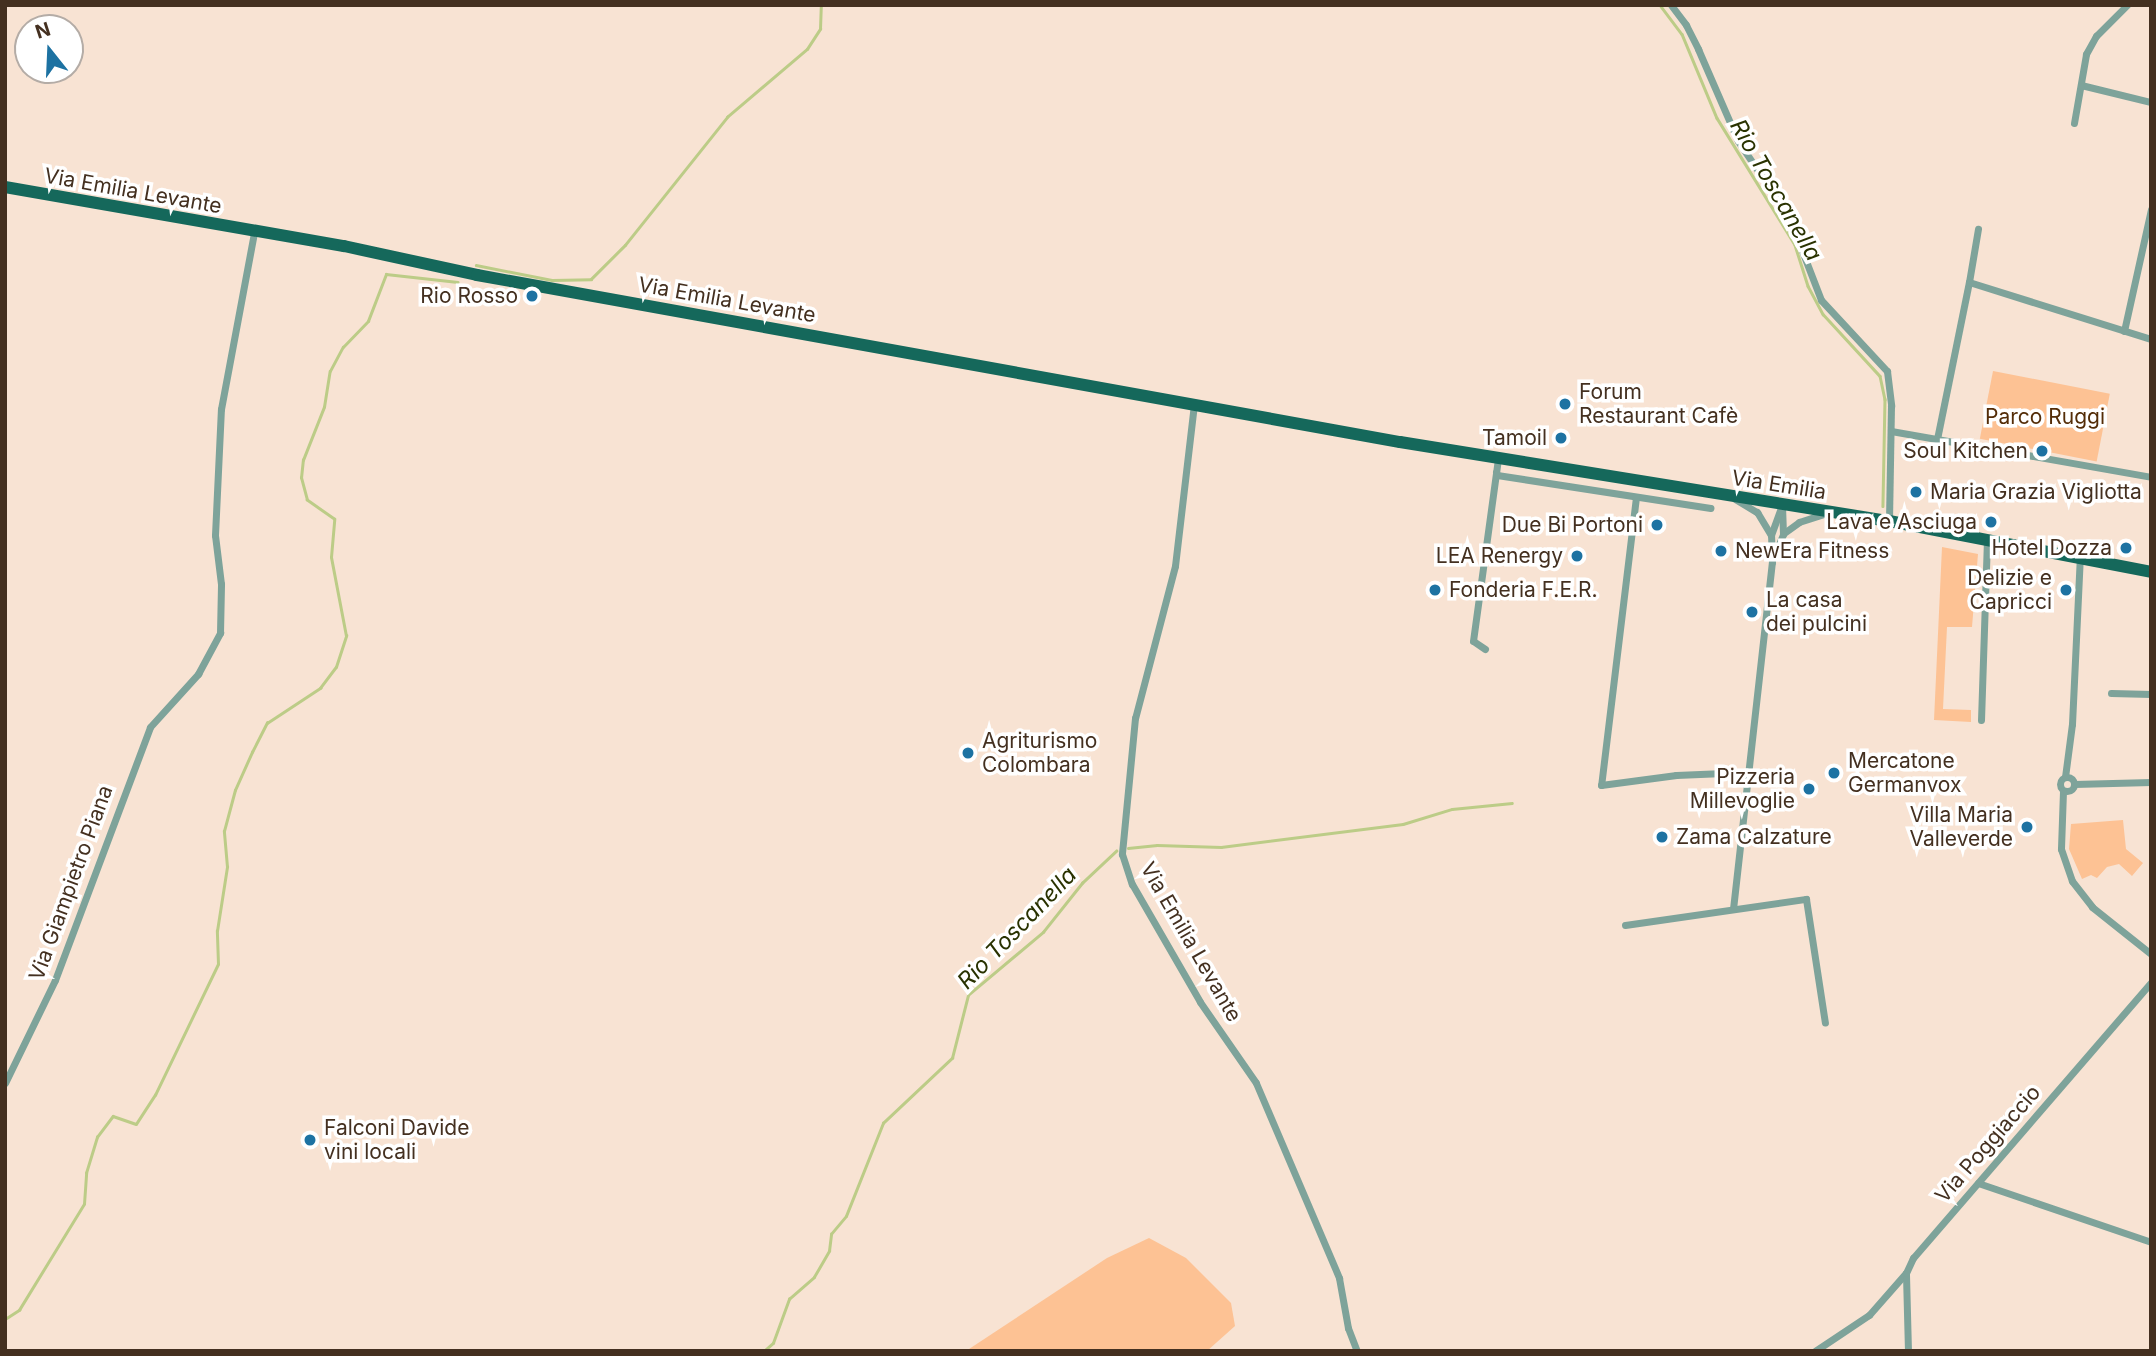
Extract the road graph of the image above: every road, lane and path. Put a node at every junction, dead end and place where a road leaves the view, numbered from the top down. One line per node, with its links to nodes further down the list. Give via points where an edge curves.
1 (1671, 5): 14 (street, via 1686,25 1738,141 1788,216 1821,300 1887,370)
2 (2127, 5): 3 (street, via 2096,36 2086,54)
3 (2081, 85): 4 (street); 5 (street)
4 (2151, 102)
5 (2074, 123)
6 (5, 187): 9 (main road, Via Emilia Levante)
7 (2151, 209): 11 (street)
8 (1978, 229): 10 (street)
9 (254, 232): 13 (main road, Via Emilia Levante); 46 (street, Via Giampietro Piana, via 221,410 215,535 220,633 198,674 150,727 55,980)
10 (1969, 282): 11 (street); 15 (street)
11 (2124, 331): 12 (street)
12 (2151, 339)
13 (1194, 404): 16 (main road, Via Emilia Levante); 50 (street, Via Emilia Levante, via 1175,566 1135,719 1122,854 1132,884 1200,1002 1256,1083 1339,1278)
14 (1891, 431): 15 (street); 25 (street)
15 (1937, 439): 19 (street)
16 (1400, 442): 17 (main road, Via Emilia)
17 (1498, 459): 18 (street); 20 (main road, Via Emilia)
18 (1496, 472): 21 (street); 32 (street, via 1473,641)
19 (2151, 477)
20 (1728, 496): 22 (main road, Via Emilia); 27 (street, via 1756,512)
21 (1636, 497): 23 (street); 36 (street, via 1601,785)
22 (1782, 505): 24 (main road, Via Emilia); 26 (street); 27 (street)
23 (1710, 509)
24 (1829, 513): 25 (main road, Via Emilia); 26 (street, via 1799,522)
25 (1889, 521): 28 (main road, Via Emilia)
26 (1783, 534): 30 (street)
27 (1771, 535): 30 (street)
28 (1987, 538): 29 (main road, Via Emilia); 35 (street)
29 (2080, 556): 31 (main road, Via Emilia); 37 (street)
30 (1772, 562): 36 (street)
31 (2151, 572)
32 (1485, 649)
33 (2111, 693): 34 (street)
34 (2151, 694)
35 (1981, 720)
36 (1748, 772): 41 (street)
37 (2065, 777): 39 (street); 40 (street, via 2060,783)
38 (2151, 782): 39 (street)
39 (2074, 784): 40 (street, via 2070,791)
40 (2063, 790): 43 (street, via 2060,839 2072,881 2092,907)
41 (1733, 909): 42 (street); 45 (street, via 1807,899)
42 (1625, 925)
43 (2151, 954)
44 (2151, 982): 47 (street, Via Poggiaccio)
45 (1825, 1023)
46 (5, 1083)
47 (1978, 1183): 48 (street); 49 (street, Via Poggiaccio, via 1913,1258)
48 (2151, 1242)
49 (1906, 1273): 51 (street, Via Poggiaccio, via 1869,1315); 52 (street)
50 (1357, 1351)
51 (1815, 1351)
52 (1908, 1351)

